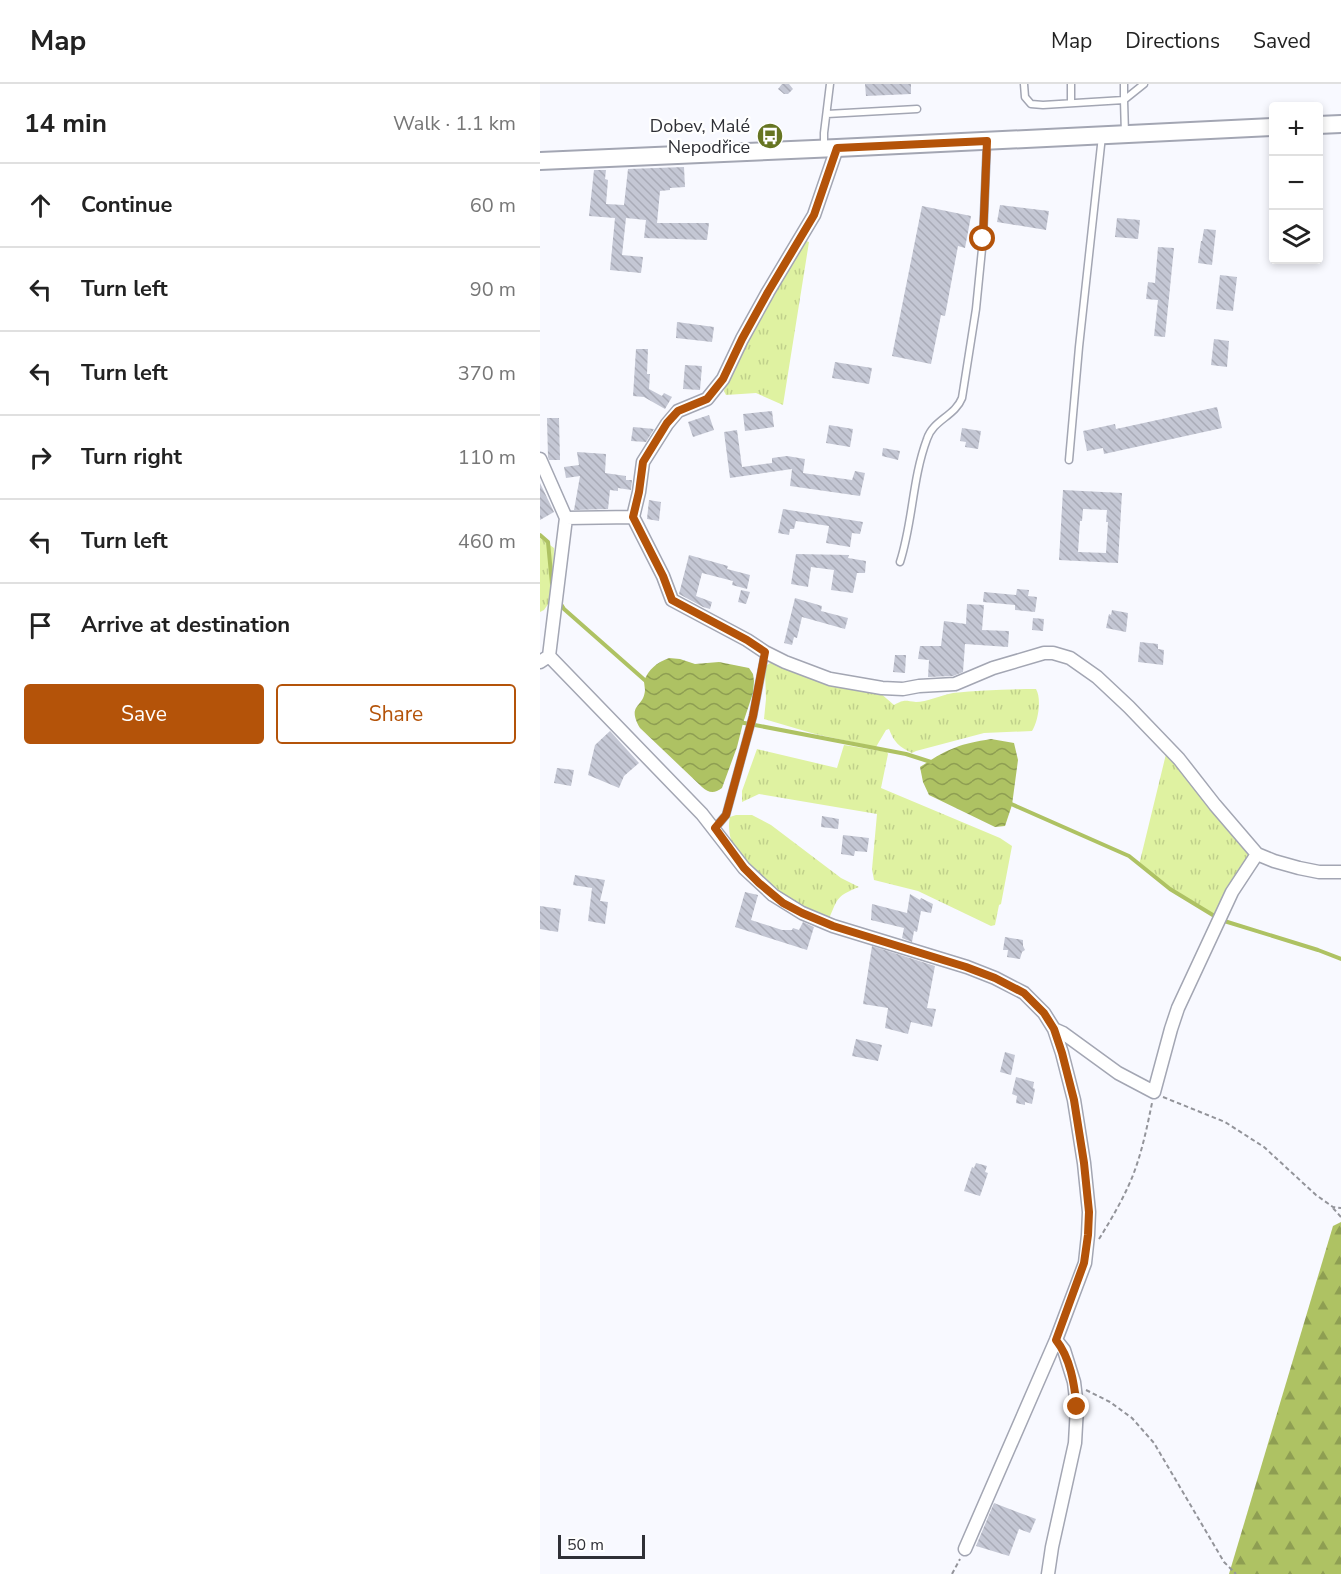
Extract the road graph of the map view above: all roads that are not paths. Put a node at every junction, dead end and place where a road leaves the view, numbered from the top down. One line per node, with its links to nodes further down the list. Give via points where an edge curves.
1 (831, 84): 9 (lane)
2 (1024, 84): 7 (lane, via 1030,104)
3 (1071, 84): 7 (lane)
4 (1124, 84): 6 (lane)
5 (1144, 84): 6 (lane)
6 (1124, 100): 7 (lane); 13 (lane)
7 (1071, 104)
8 (917, 109): 9 (lane)
9 (827, 114): 16 (lane, via 824,134)
10 (1341, 124): 11 (main road)
11 (1323, 125)
12 (1269, 127): 13 (main road)
13 (1125, 134): 14 (main road)
14 (1102, 135): 15 (main road); 19 (lane)
15 (987, 141): 16 (main road); 22 (lane, via 983,239 962,398 927,438)
16 (831, 148): 17 (main road); 20 (street, via 814,215 723,379 707,399 678,411 643,462)
17 (540, 161)
18 (540, 459): 21 (street)
19 (1069, 460)
20 (633, 517): 21 (street); 23 (street, via 672,600)
21 (566, 518): 24 (street)
22 (900, 562)
23 (765, 652): 25 (lane, via 753,716 726,815); 26 (street, via 830,679 882,688 955,684 1044,652 1070,658 1113,692 1172,751)
24 (545, 659): 25 (street)
25 (715, 828): 28 (street, via 744,868 783,903 833,926 995,978 1024,993)
26 (1257, 854): 27 (street, via 1299,868); 28 (street, via 1232,892 1182,999 1154,1092 1118,1073)
27 (1341, 872)
28 (1054, 1029): 29 (street, via 1074,1100 1089,1212 1084,1263)
29 (1056, 1340): 30 (street); 31 (street, via 1064,1350 1077,1407 1075,1443)
30 (965, 1549)
31 (1048, 1574)

